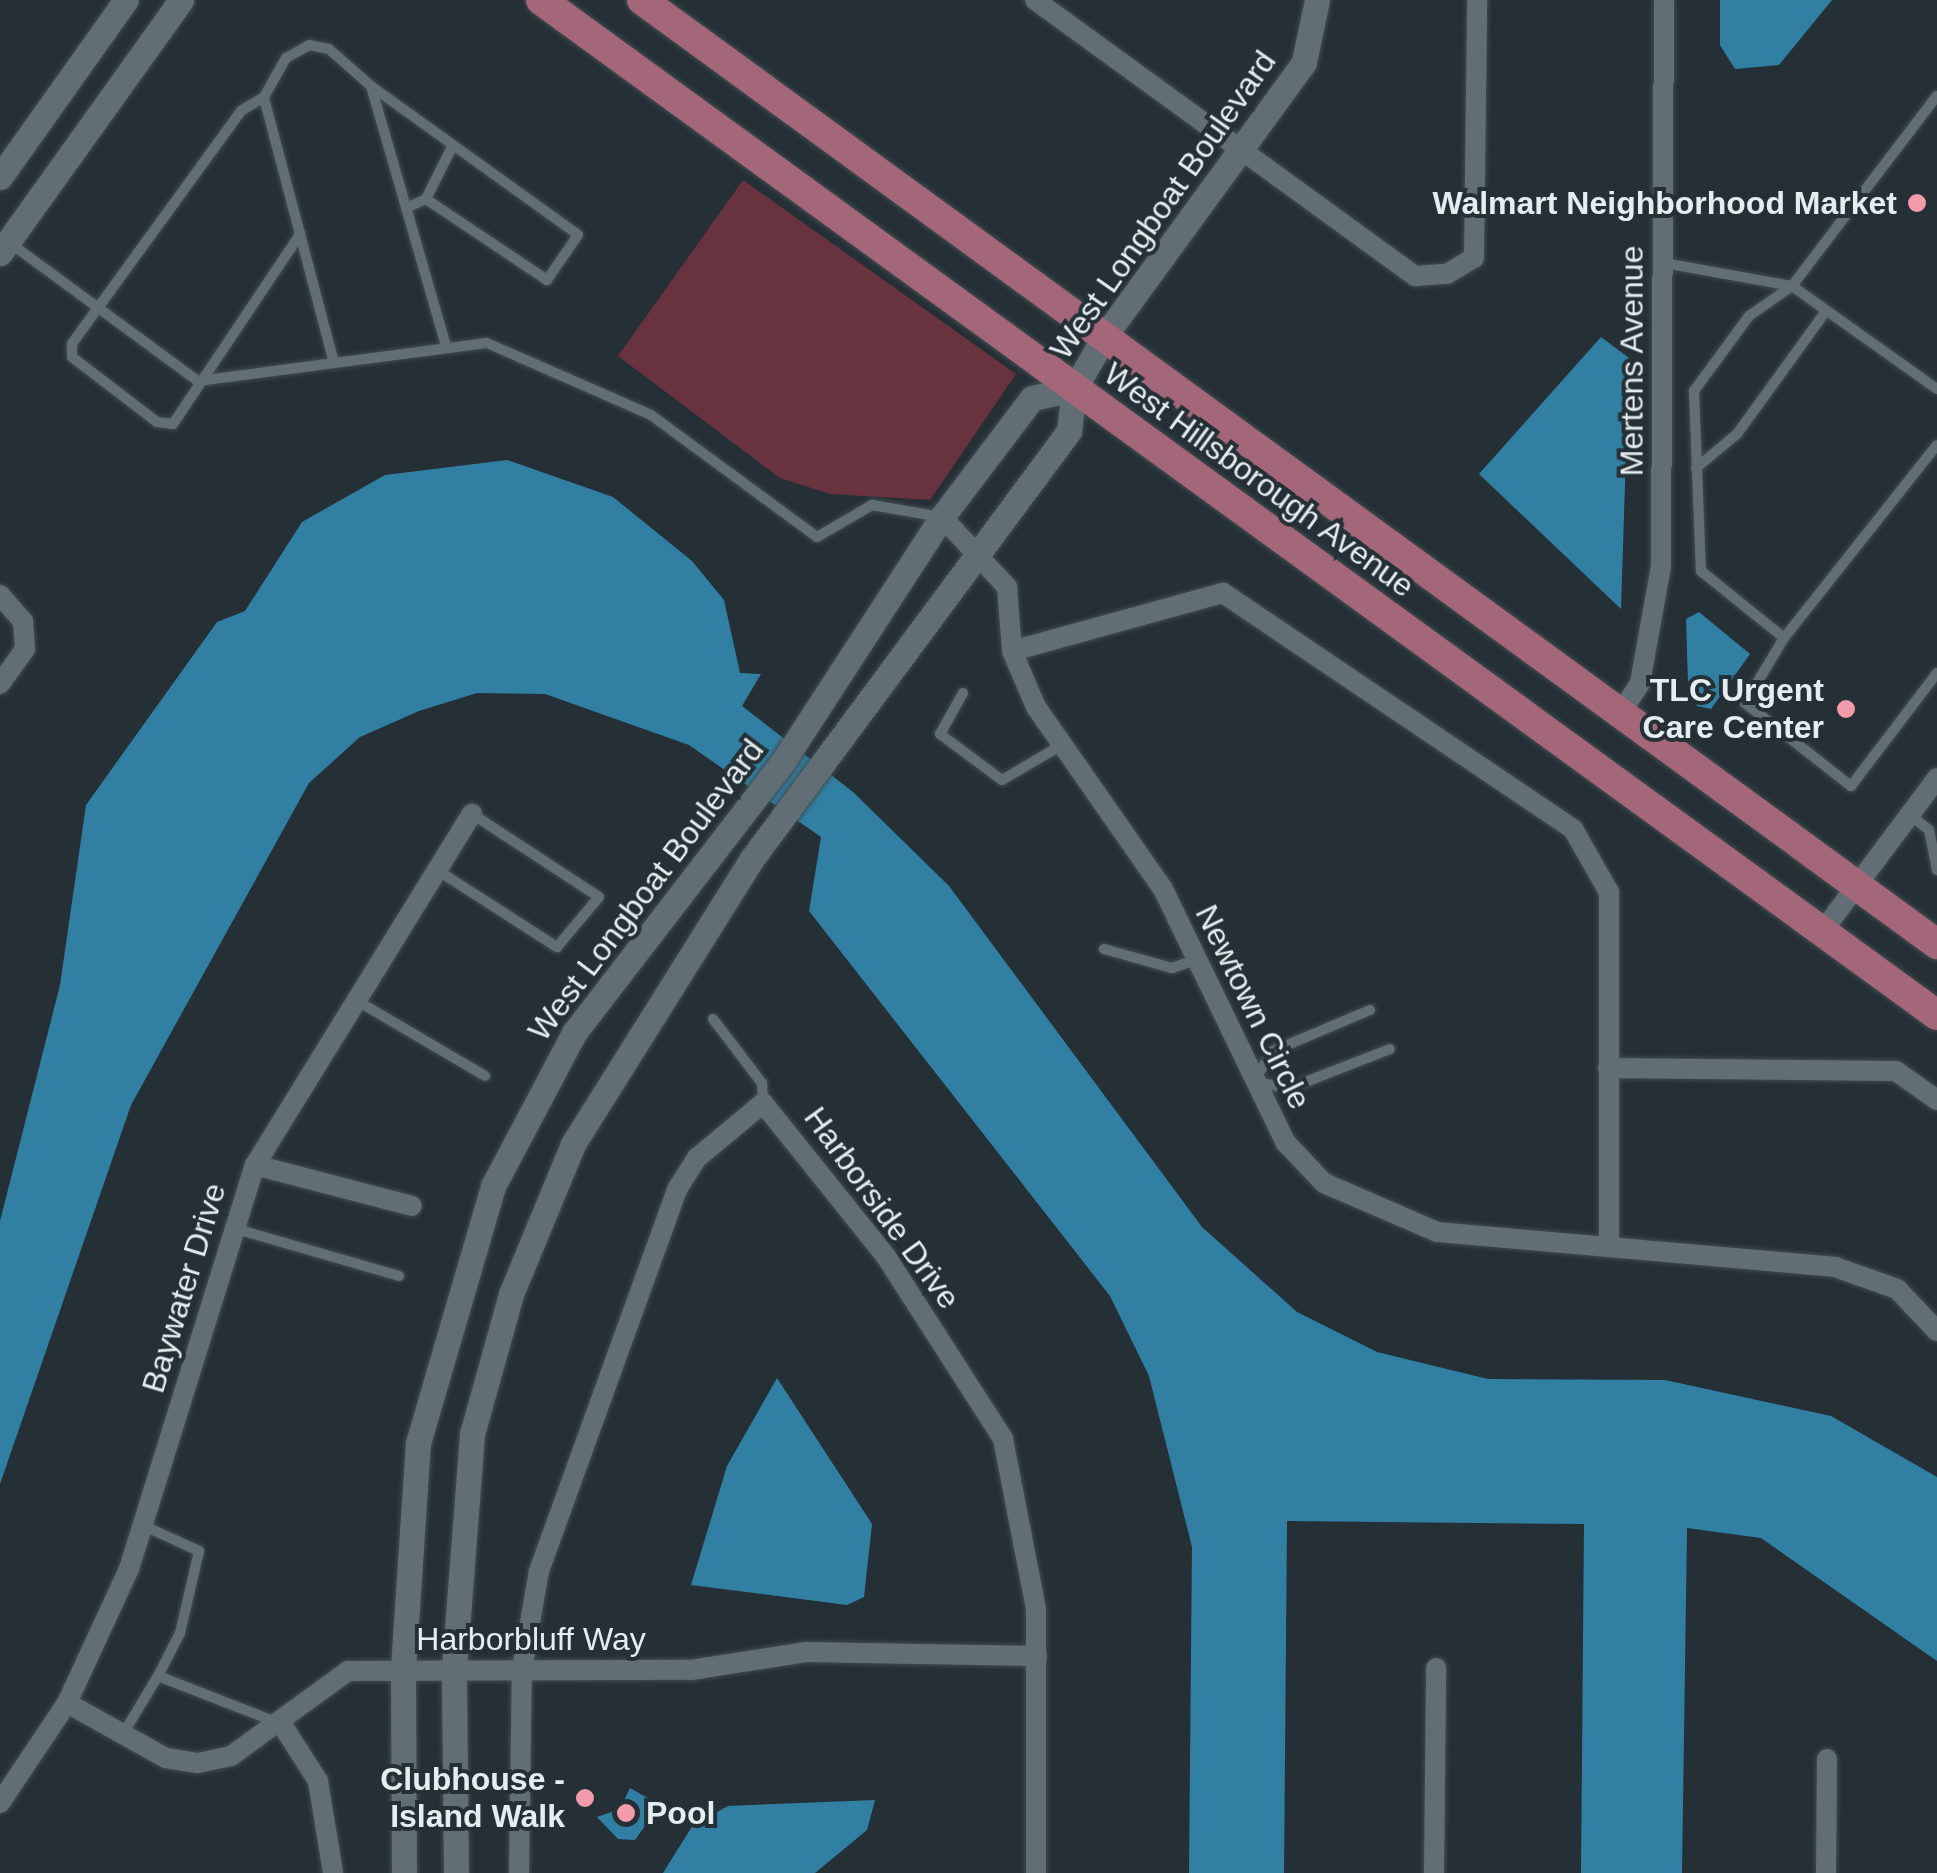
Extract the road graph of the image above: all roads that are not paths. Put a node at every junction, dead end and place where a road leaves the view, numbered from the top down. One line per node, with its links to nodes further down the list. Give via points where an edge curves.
1 (126, 0): 14 (street)
2 (182, 0): 18 (street)
3 (541, 0): 27 (main road, West Hillsborough Avenue)
4 (642, 0): 23 (main road, West Hillsborough Avenue)
5 (1035, 0): 13 (street)
6 (1317, 0): 13 (street, West Longboat Boulevard, via 1304,62)
7 (1478, 0): 13 (street, via 1474,258 1447,274 1415,276)
8 (1664, 0): 19 (street, Mertens Avenue)
9 (371, 86): 11 (lane, via 329,49 309,45 286,58); 12 (lane); 16 (lane)
10 (1937, 96): 20 (lane)
11 (264, 97): 17 (lane); 21 (lane, via 241,111)
12 (452, 144): 15 (lane); 15 (lane, via 578,236 547,280)
13 (1240, 149): 23 (street, West Longboat Boulevard)
14 (0, 177)
15 (426, 198): 16 (lane)
16 (406, 208): 24 (lane)
17 (300, 234): 25 (lane); 26 (lane)
18 (3, 244): 21 (lane)
19 (1663, 263): 20 (lane); 39 (street, Mertens Avenue, via 1661,566 1640,683)
20 (1792, 286): 22 (lane); 30 (lane, via 1749,316 1694,391)
21 (99, 310): 26 (lane); 26 (lane, via 72,357 157,422 174,424)
22 (1826, 310): 28 (lane); 30 (lane, via 1736,434)
23 (1106, 334): 27 (street, West Longboat Boulevard); 39 (main road, West Hillsborough Avenue)
24 (446, 346): 25 (lane); 31 (lane, via 487,344 651,415 817,537 872,505)
25 (333, 359): 26 (lane)
26 (198, 381)
27 (1074, 388): 31 (street, West Longboat Boulevard, via 1032,398); 32 (street, West Longboat Boulevard, via 1070,431); 48 (main road, West Hillsborough Avenue)
28 (1937, 389)
29 (1937, 445): 34 (lane)
30 (1696, 468): 34 (lane, via 1701,571)
31 (942, 517): 32 (street, Newtown Circle); 70 (street, West Longboat Boulevard, via 729,835 574,1033 492,1186 418,1443)
32 (979, 557): 35 (street, Newtown Circle, via 1007,587); 71 (street, West Longboat Boulevard, via 856,710 751,860 573,1144 511,1294 472,1434)
33 (0, 595): 37 (street, via 23,621 24,648)
34 (1784, 638): 36 (lane, via 1745,703 1850,786)
35 (1012, 651): 40 (street, Newtown Circle); 57 (street, via 1224,593 1573,828 1609,892)
36 (1937, 673)
37 (0, 684)
38 (963, 692): 40 (lane, via 940,734 1002,780)
39 (1620, 714): 47 (main road, West Hillsborough Avenue)
40 (1062, 745): 51 (street, Newtown Circle, via 1163,889)
41 (1937, 778): 43 (street)
42 (472, 814): 45 (street, Baywater Drive); 45 (lane, via 599,897 557,947)
43 (1910, 814): 44 (lane, via 1929,830); 47 (street)
44 (1934, 856): 46 (lane)
45 (436, 869): 52 (street, Baywater Drive)
46 (1937, 870)
47 (1856, 886): 48 (street); 49 (main road, West Hillsborough Avenue)
48 (1822, 932): 54 (main road, West Hillsborough Avenue)
49 (1937, 944)
50 (1104, 949): 51 (lane, via 1172,968)
51 (1195, 960): 59 (street, Newtown Circle)
52 (354, 998): 58 (lane); 62 (street, Baywater Drive)
53 (1370, 1010): 59 (lane, via 1273,1051)
54 (1937, 1015)
55 (712, 1019): 61 (lane, via 762,1083)
56 (1390, 1048): 59 (lane, via 1290,1088)
57 (1608, 1068): 60 (street, via 1896,1071); 65 (street)
58 (484, 1076)
59 (1253, 1082): 65 (street, Newtown Circle, via 1286,1143 1324,1183 1372,1206 1437,1232)
60 (1937, 1100)
61 (763, 1102): 69 (street, Harborside Drive, via 830,1178 994,1421 1030,1544); 72 (street, Harborside Drive, via 697,1158 678,1188 539,1571)
62 (255, 1165): 63 (street); 64 (street, Baywater Drive)
63 (412, 1206)
64 (232, 1228): 66 (lane); 68 (street, Baywater Drive)
65 (1609, 1241): 67 (street, Newtown Circle, via 1835,1267 1897,1289)
66 (398, 1276)
67 (1937, 1331)
68 (142, 1525): 74 (lane, via 199,1551 180,1633); 75 (street, Baywater Drive)
69 (1037, 1656): 72 (street, Harborbluff Way, via 806,1652 691,1670); 80 (street, Harborside Drive)
70 (403, 1668): 71 (street, Harborbluff Way); 76 (street, Harborbluff Way, via 348,1671); 82 (street, West Longboat Boulevard)
71 (454, 1668): 72 (street, Harborbluff Way); 83 (street, West Longboat Boulevard)
72 (522, 1668): 84 (street, Harborside Drive)
73 (1436, 1668): 85 (street)
74 (158, 1676): 76 (lane); 77 (lane)
75 (67, 1703): 77 (street, Harborbluff Way); 79 (street, Baywater Drive)
76 (281, 1723): 77 (street, Harborbluff Way, via 230,1756 198,1763); 81 (street, via 318,1780)
77 (122, 1734)
78 (1827, 1760): 86 (street)
79 (0, 1803)
80 (1033, 1871)
81 (333, 1873)
82 (404, 1873)
83 (456, 1873)
84 (520, 1873)
85 (1434, 1873)
86 (1826, 1873)

